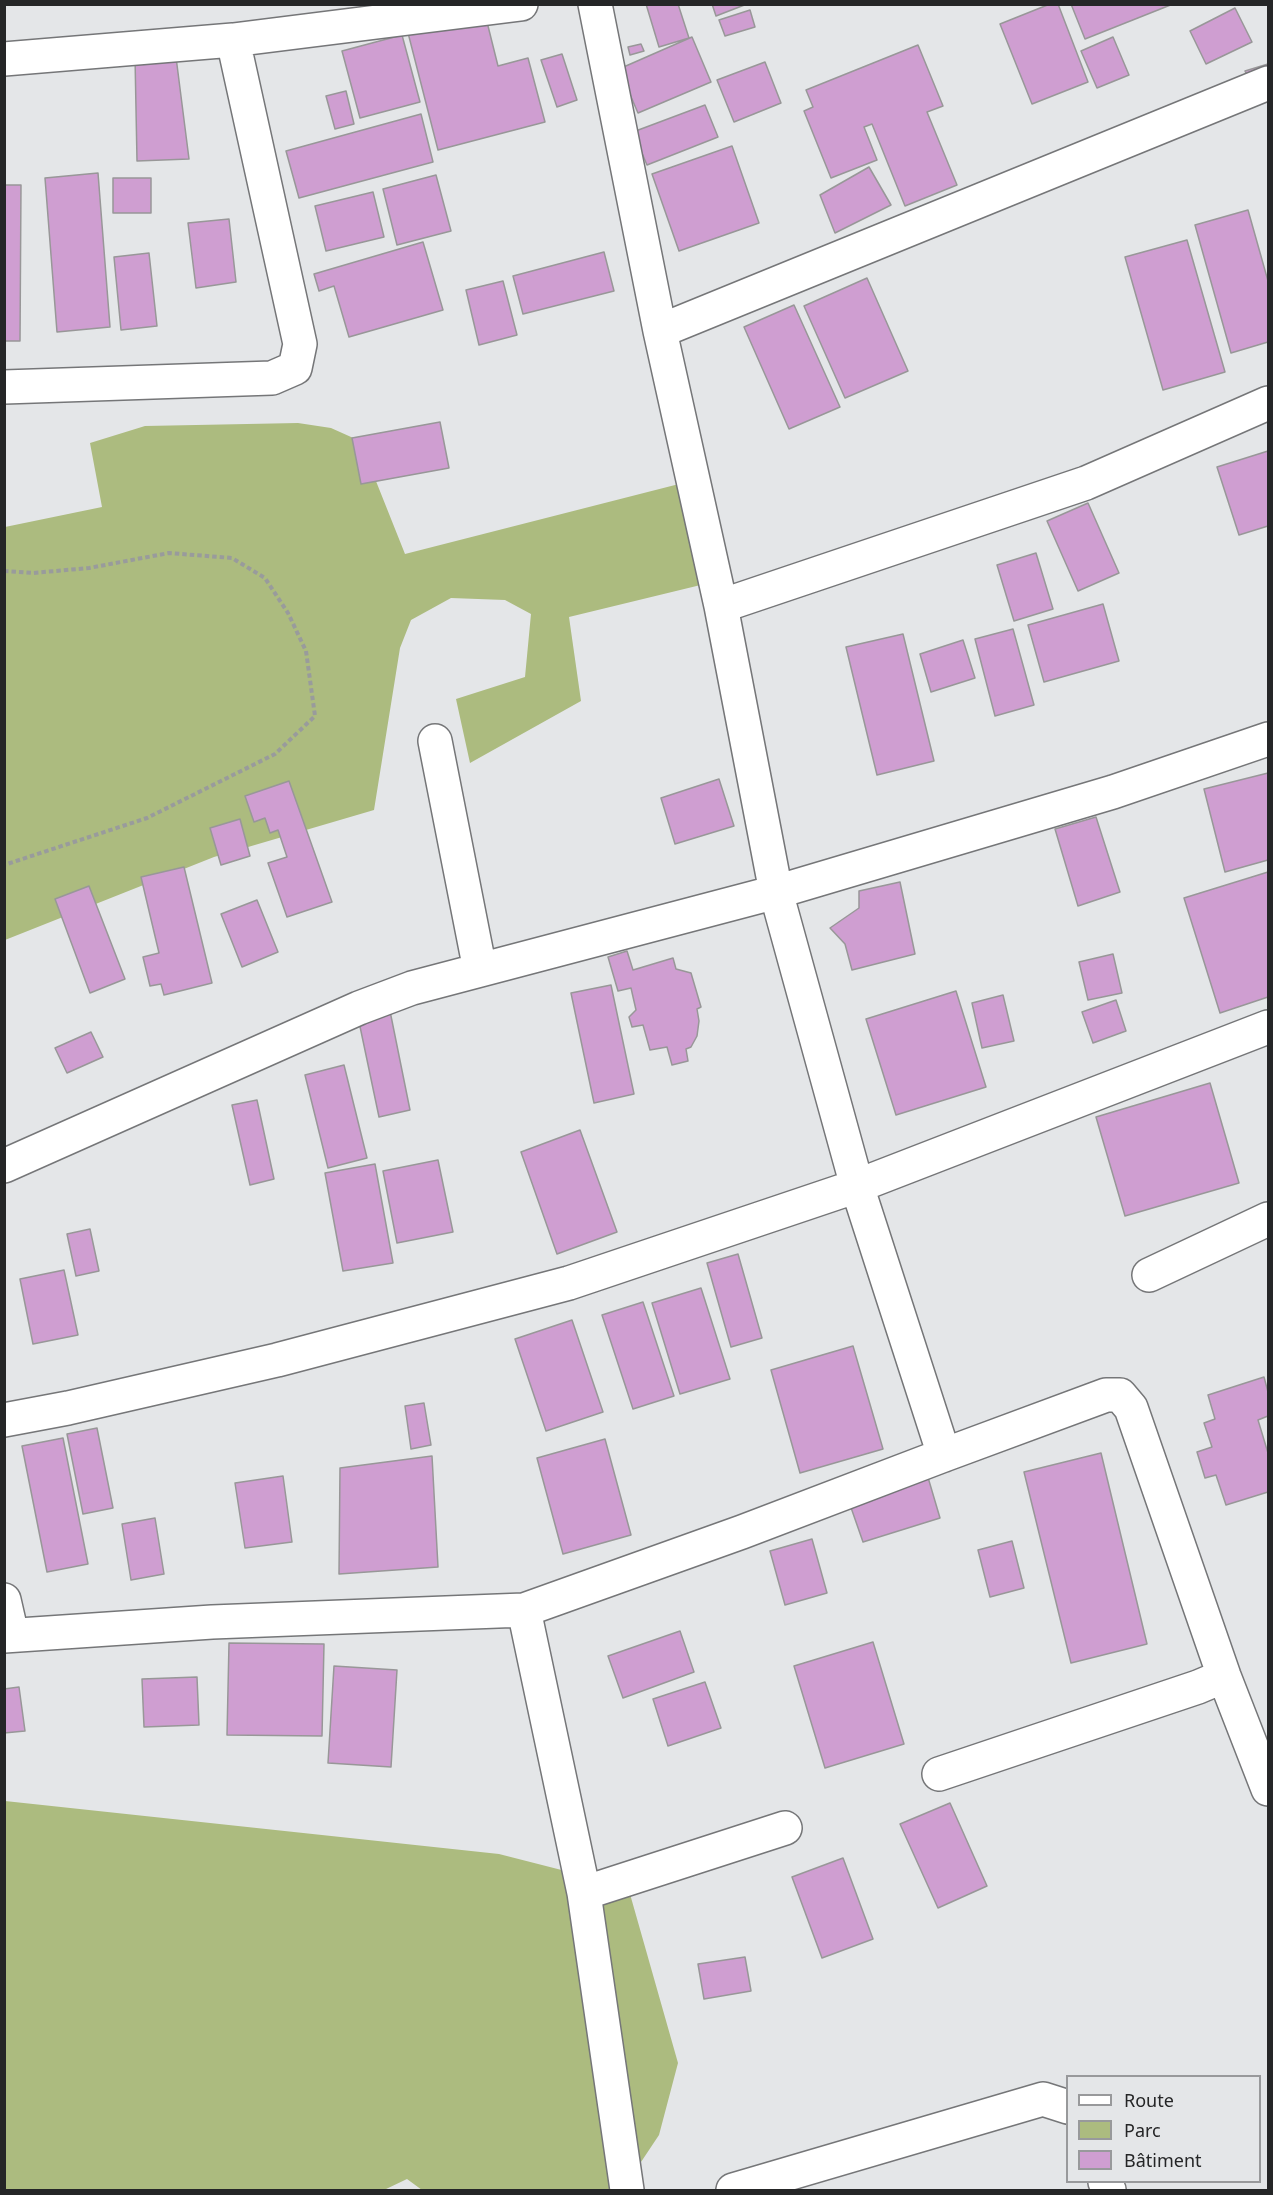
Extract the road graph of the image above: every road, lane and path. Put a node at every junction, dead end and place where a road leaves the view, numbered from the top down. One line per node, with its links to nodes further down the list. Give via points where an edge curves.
1 (521, 4): 3 (street)
2 (595, 4): 6 (street)
3 (232, 40): 4 (street); 7 (street, via 300,344 295,368 272,378)
4 (4, 59)
5 (1269, 83): 6 (street)
6 (660, 331): 10 (street)
7 (4, 387)
8 (1269, 403): 10 (street, via 1086,483)
9 (4, 571): 13 (path, via 33,573 89,568 169,553 232,558 265,578 288,613 306,651 315,716 275,754 147,818)
10 (721, 606): 14 (street)
11 (1269, 739): 14 (street, via 1113,792)
12 (435, 741): 15 (street)
13 (4, 864)
14 (776, 892): 15 (street); 18 (street)
15 (480, 970): 17 (street, via 412,988 359,1008)
16 (1269, 1027): 18 (street)
17 (4, 1166)
18 (857, 1186): 21 (street, via 569,1283 277,1360); 22 (street)
19 (1269, 1219): 20 (street)
20 (1149, 1275)
21 (4, 1420)
22 (944, 1455): 24 (street); 26 (street, via 1106,1395 1120,1395 1131,1408)
23 (4, 1600): 25 (street)
24 (524, 1610): 25 (street, via 224,1621); 30 (street)
25 (8, 1635)
26 (1224, 1676): 27 (street); 28 (street)
27 (939, 1774)
28 (1269, 1790)
29 (785, 1828): 30 (street)
30 (584, 1893): 32 (street)
31 (1066, 2107): 33 (street, via 1043,2099)
32 (627, 2190)
33 (733, 2190)

